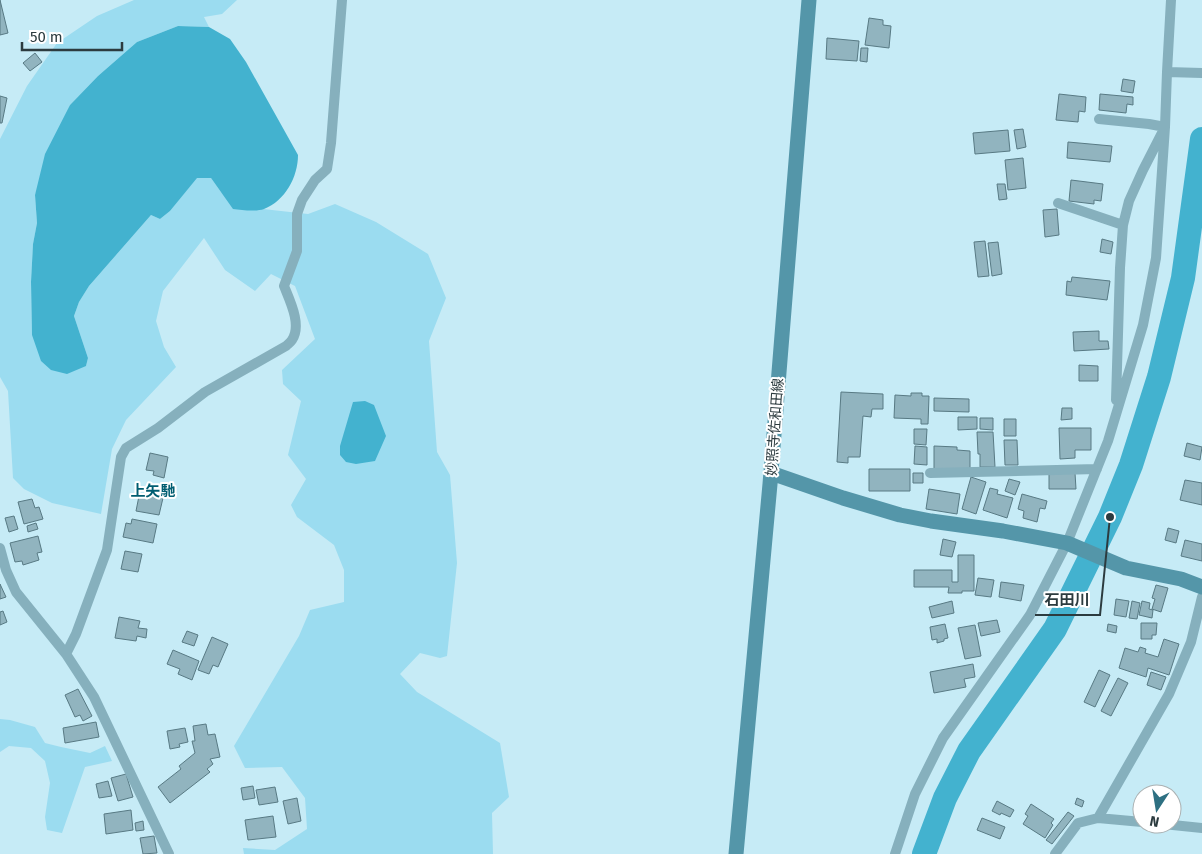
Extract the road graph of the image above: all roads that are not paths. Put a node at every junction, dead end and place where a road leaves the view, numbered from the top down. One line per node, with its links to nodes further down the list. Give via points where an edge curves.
1 (342, 0): 18 (street, via 327,169 302,200 297,214 297,251 284,286 296,320 292,340 205,392 126,448 121,457 107,550)
2 (809, 0): 12 (main road, 妙照寺佐和田線)
3 (1170, 0): 4 (street)
4 (1171, 72): 5 (street); 7 (street)
5 (1202, 73)
6 (1099, 119): 7 (street)
7 (1165, 127): 9 (street, via 1142,170); 10 (street, via 1156,258 1143,325)
8 (1058, 203): 9 (street)
9 (1123, 225): 10 (street)
10 (1116, 413): 11 (street)
11 (1097, 469): 13 (street); 14 (street)
12 (771, 472): 14 (main road, via 900,515); 24 (main road, 妙照寺佐和田線)
13 (930, 473)
14 (1071, 545): 16 (main road, via 1119,566 1181,579); 25 (street, via 1030,615 943,738 915,794)
15 (0, 548): 18 (street, via 16,592)
16 (1202, 587)
17 (1202, 597): 19 (street, via 1191,642 1169,694)
18 (66, 654): 23 (street, via 94,697)
19 (1098, 818): 20 (street); 26 (street, via 1078,823)
20 (1132, 821)
21 (1182, 826): 22 (street)
22 (1202, 828)
23 (169, 854)
24 (736, 854)
25 (894, 854)
26 (1056, 854)

